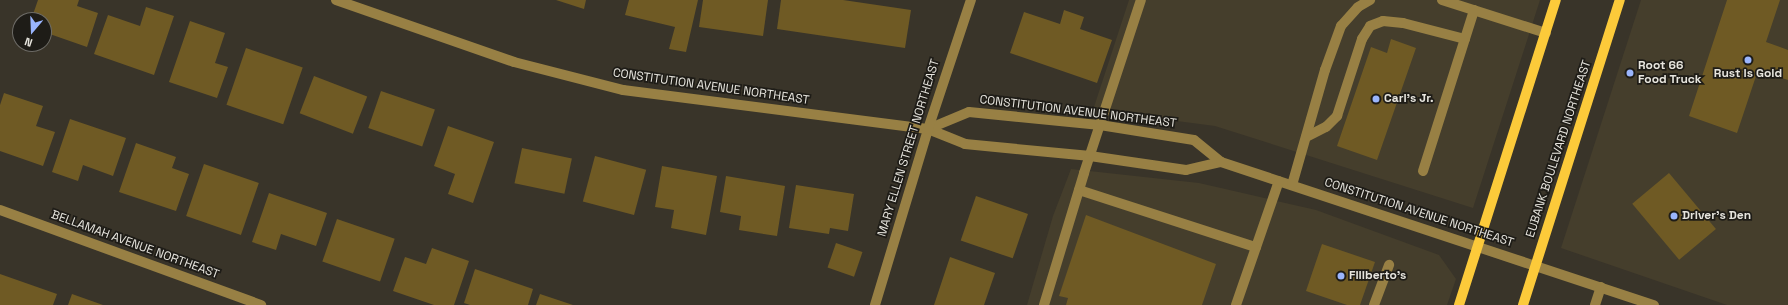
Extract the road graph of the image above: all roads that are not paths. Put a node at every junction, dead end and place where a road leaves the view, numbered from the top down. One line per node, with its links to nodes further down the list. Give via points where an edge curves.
1 (336, 0): 12 (street, CONSTITUTION AVENUE NORTHEAST, via 514,62 623,90)
2 (971, 0): 12 (street, MARY ELLEN STREET NORTHEAST)
3 (1141, 0): 11 (street)
4 (1370, 0): 13 (street, via 1358,7 1341,26)
5 (1442, 0): 8 (street)
6 (1556, 0): 9 (main road)
7 (1620, 0): 24 (main road, EUBANK BOULEVARD NORTHEAST)
8 (1474, 10): 9 (street); 10 (street)
9 (1546, 33): 21 (main road)
10 (1465, 39): 13 (street, via 1403,23 1383,21 1370,26 1362,39 1337,116 1326,127); 16 (street)
11 (1100, 125): 12 (street, CONSTITUTION AVENUE NORTHEAST, via 969,112); 14 (street); 15 (street, CONSTITUTION AVENUE NORTHEAST, via 1194,140)
12 (928, 129): 14 (street, CONSTITUTION AVENUE NORTHEAST, via 965,144); 27 (street, MARY ELLEN STREET NORTHEAST)
13 (1306, 137): 18 (street)
14 (1090, 156): 15 (street, CONSTITUTION AVENUE NORTHEAST, via 1186,170); 19 (street)
15 (1221, 162): 17 (street, CONSTITUTION AVENUE NORTHEAST)
16 (1423, 171)
17 (1279, 180): 18 (street, CONSTITUTION AVENUE NORTHEAST); 22 (street)
18 (1292, 185): 21 (street, CONSTITUTION AVENUE NORTHEAST)
19 (1079, 190): 22 (street); 28 (street)
20 (0, 210): 26 (street, BELLAMAH AVENUE NORTHEAST)
21 (1478, 245): 24 (street, CONSTITUTION AVENUE NORTHEAST); 31 (main road)
22 (1256, 247): 29 (street)
23 (1389, 265): 30 (street)
24 (1536, 265): 25 (street, CONSTITUTION AVENUE NORTHEAST); 32 (main road, EUBANK BOULEVARD NORTHEAST)
25 (1601, 287): 33 (street); 34 (street, CONSTITUTION AVENUE NORTHEAST)
26 (261, 305)
27 (875, 305)
28 (1044, 305)
29 (1236, 305)
30 (1374, 305)
31 (1459, 305)
32 (1523, 305)
33 (1595, 305)
34 (1654, 305)

